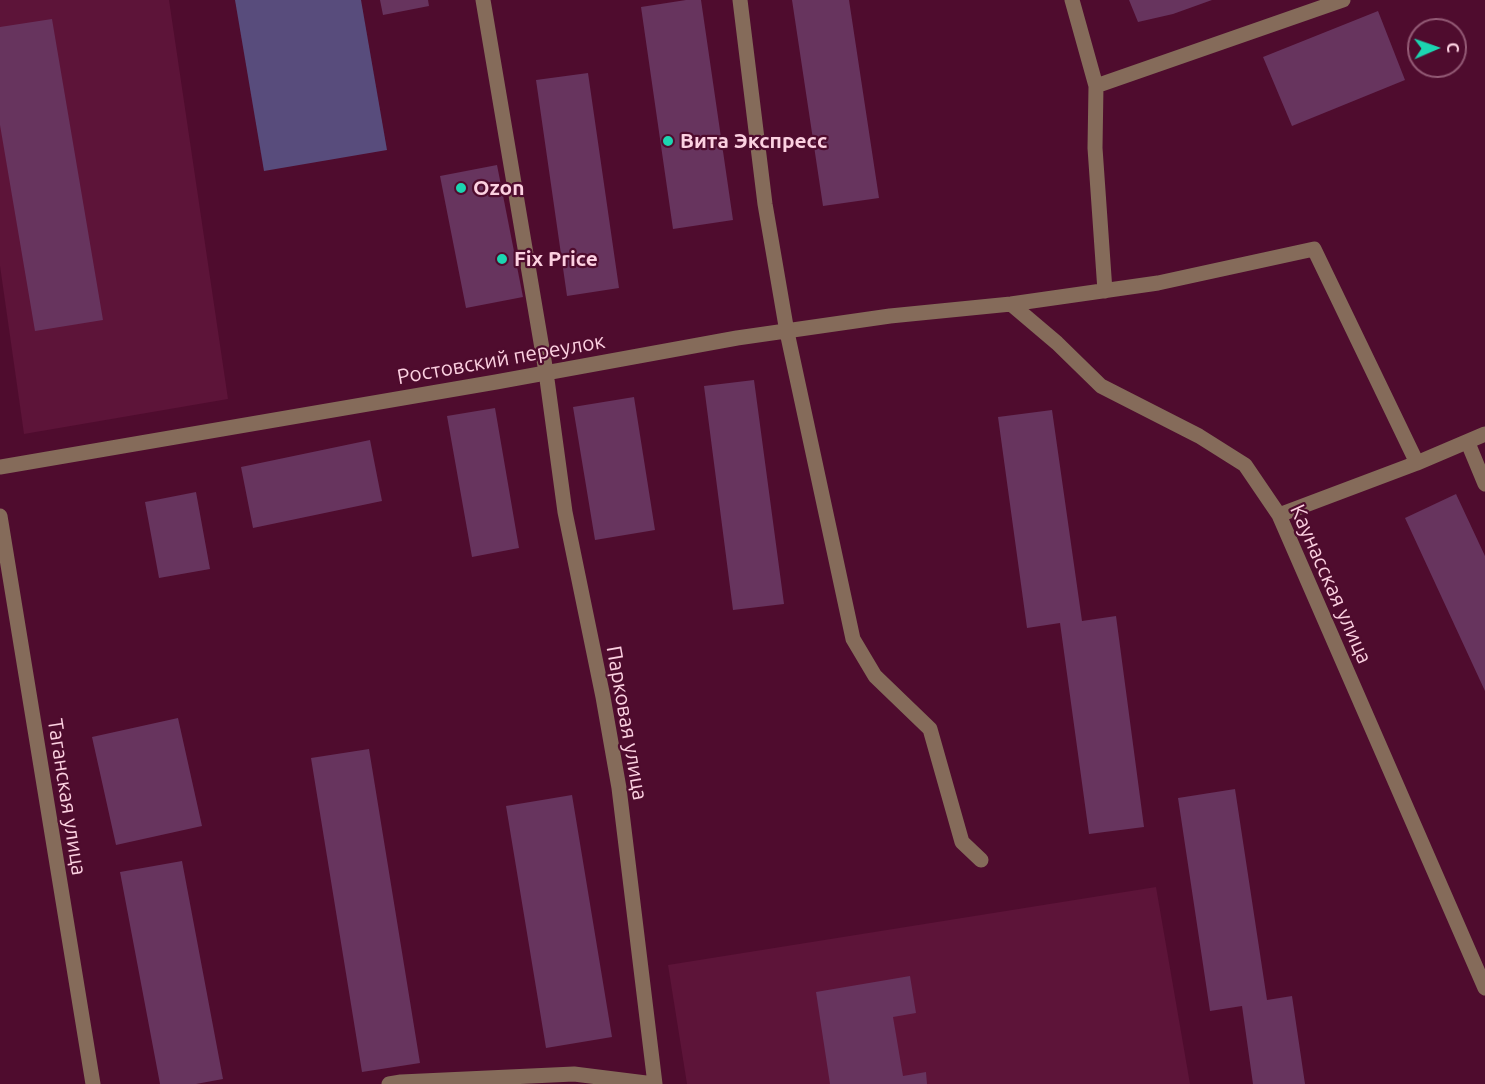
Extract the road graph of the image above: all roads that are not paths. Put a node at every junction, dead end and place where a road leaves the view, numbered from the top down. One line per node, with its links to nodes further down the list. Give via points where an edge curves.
1 (483, 0): 9 (street, Парковая улица)
2 (741, 0): 8 (street, via 765,204)
3 (1072, 0): 5 (street)
4 (1343, 0): 5 (street)
5 (1096, 86): 6 (street, via 1095,148)
6 (1105, 291): 7 (street, Ростовский переулок); 12 (street, Ростовский переулок, via 1314,249)
7 (1011, 304): 8 (street, Ростовский переулок, via 890,316); 15 (street, Каунасская улица, via 1101,386 1199,436 1245,465)
8 (787, 332): 9 (street, Ростовский переулок); 17 (street, via 853,639 875,676 930,729 962,842)
9 (546, 372): 13 (street, Ростовский переулок); 21 (street, Парковая улица, via 565,512 619,788)
10 (1485, 435): 11 (street)
11 (1468, 443): 12 (street); 14 (street)
12 (1417, 463): 15 (street)
13 (0, 467)
14 (1485, 484)
15 (1280, 515): 18 (street, Каунасская улица)
16 (0, 516): 19 (street, Таганская улица)
17 (981, 860)
18 (1485, 988)
19 (93, 1084)
20 (389, 1084): 21 (street, via 574,1074)
21 (654, 1084)

